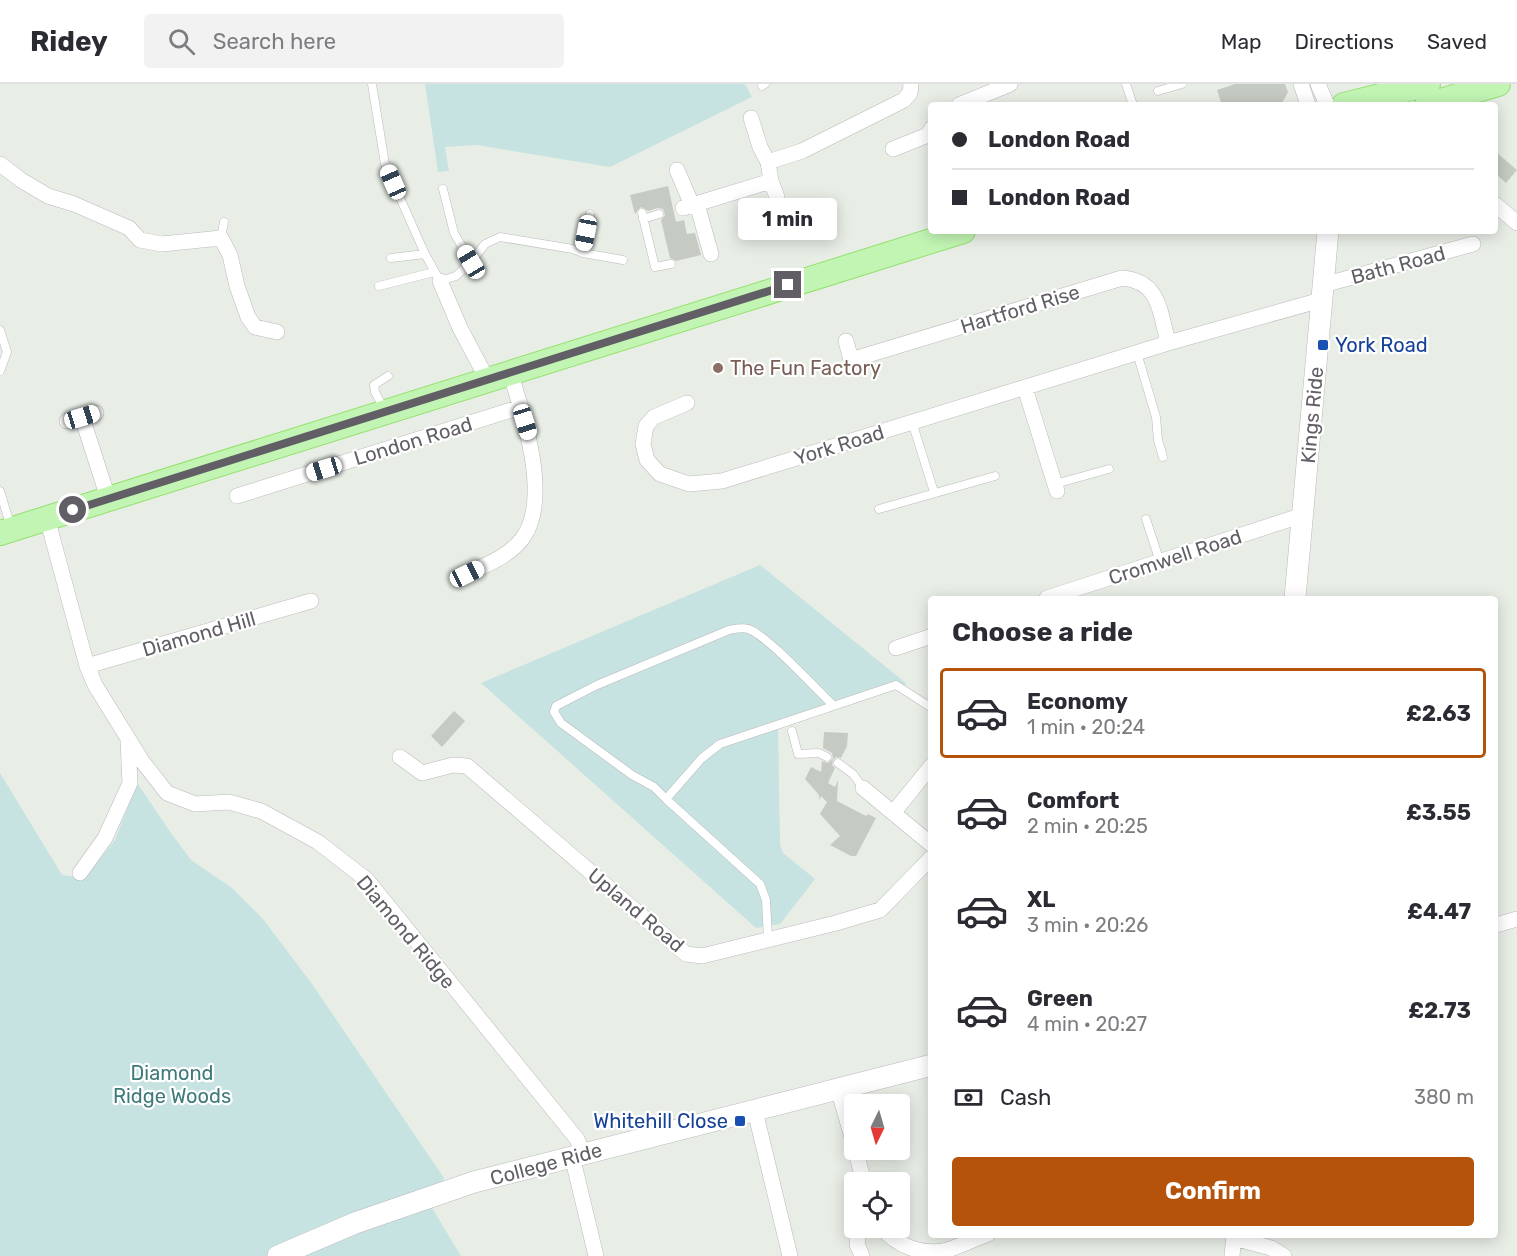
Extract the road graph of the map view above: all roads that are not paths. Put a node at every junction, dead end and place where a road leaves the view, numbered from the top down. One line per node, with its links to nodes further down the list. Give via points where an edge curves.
1 (372, 84): 37 (lane, via 385,164)
2 (911, 84): 20 (street, via 904,100 802,151)
3 (1010, 84): 12 (street)
4 (1126, 84): 13 (lane)
5 (1182, 84): 11 (lane)
6 (1301, 84): 14 (street)
7 (1318, 84): 15 (street)
8 (1497, 84): 10 (main road)
9 (1382, 89): 10 (main road); 16 (main road)
10 (1420, 90)
11 (1158, 91)
12 (985, 100)
13 (1132, 102)
14 (1307, 102)
15 (1326, 102)
16 (1351, 102)
17 (752, 118): 20 (street)
18 (928, 135): 19 (street)
19 (893, 149)
20 (768, 162): 23 (street)
21 (0, 164): 34 (street, via 48,196 129,228 140,240 162,244)
22 (677, 170): 26 (street)
23 (771, 181): 25 (street); 26 (street)
24 (442, 189): 41 (lane, via 454,233)
25 (777, 197)
26 (686, 207): 38 (street)
27 (1498, 207): 31 (street)
28 (590, 214): 36 (lane)
29 (659, 214): 42 (lane, via 643,216 655,267)
30 (224, 222): 34 (lane)
31 (1517, 223)
32 (953, 234): 52 (main road, London Road)
33 (1328, 234): 45 (street, Kings Ride)
34 (221, 238): 47 (street, via 230,255 248,317 255,327)
35 (1473, 244): 45 (street, Bath Road)
36 (583, 252): 40 (lane); 41 (lane, via 500,237 485,244)
37 (425, 254): 39 (lane); 43 (lane)
38 (711, 254)
39 (391, 258)
40 (623, 260)
41 (471, 262): 43 (lane, via 456,276)
42 (671, 264)
43 (437, 276): 44 (lane); 54 (street)
44 (379, 286)
45 (1322, 292): 49 (street, York Road); 70 (street, Kings Ride)
46 (0, 330): 51 (lane, via 7,351)
47 (277, 332)
48 (846, 341): 49 (street, Hartford Rise, via 851,360 1122,278 1146,284 1157,298)
49 (1168, 343): 50 (street, York Road)
50 (1137, 353): 55 (street, York Road); 61 (lane)
51 (0, 371)
52 (510, 372): 54 (main road, London Road); 57 (street)
53 (388, 376): 58 (lane, via 375,385)
54 (487, 379): 58 (main road, London Road)
55 (1025, 388): 60 (street, York Road); 64 (street)
56 (687, 404): 60 (street, York Road, via 654,417 646,426 643,444 647,460 660,474 689,484 722,481)
57 (521, 407): 67 (street, London Road); 75 (street, via 529,436 534,512 523,538 505,556)
58 (385, 411): 68 (main road, London Road)
59 (82, 417): 68 (street)
60 (912, 422): 66 (lane)
61 (1163, 457)
62 (1109, 469): 64 (lane)
63 (995, 476): 66 (lane)
64 (1056, 488)
65 (0, 491): 73 (lane)
66 (934, 492): 69 (lane)
67 (237, 496)
68 (108, 498): 71 (main road, London Road)
69 (879, 509)
70 (1303, 515): 74 (street, Cromwell Road); 77 (street, Kings Ride)
71 (47, 518): 73 (main road, London Road); 81 (street, Diamond Ridge)
72 (1146, 519): 74 (lane)
73 (6, 531)
74 (1160, 561): 76 (street, Cromwell Road)
75 (467, 574)
76 (1053, 596)
77 (1295, 596)
78 (311, 602): 81 (street, Diamond Hill)
79 (928, 637): 80 (street)
80 (896, 648)
81 (87, 666): 85 (street, Diamond Ridge)
82 (833, 705): 83 (lane, via 896,685); 91 (lane, via 720,744 702,758); 91 (lane, via 766,640 748,628 740,628 718,634 556,706 554,712 561,723 654,787)
83 (928, 705)
84 (792, 730): 87 (lane, via 798,754 819,753)
85 (128, 738): 95 (street, Diamond Ridge, via 130,783 105,838); 103 (street, Diamond Ridge, via 167,793 195,804 229,802 261,811 318,842 367,880 577,1139)
86 (400, 757): 98 (street, Upland Road, via 426,778 453,765 467,766 686,954 702,956)
87 (827, 757)
88 (838, 763): 90 (lane)
89 (928, 770): 92 (street)
90 (863, 788): 92 (street)
91 (666, 800): 98 (lane, via 760,884 766,900)
92 (893, 813): 93 (street)
93 (928, 841)
94 (928, 861): 98 (street, Upland Road, via 880,910)
95 (80, 873)
96 (1517, 919): 97 (street)
97 (1498, 924)
98 (768, 939)
99 (928, 1066): 100 (street, College Ride)
100 (838, 1088): 101 (street); 102 (street, College Ride)
101 (844, 1110)
102 (755, 1112): 103 (street, College Ride); 112 (street)
103 (577, 1155): 110 (street, College Ride, via 474,1182 355,1222); 111 (street, Diamond Ridge)
104 (858, 1238): 113 (street)
105 (891, 1238): 109 (street)
106 (977, 1238): 109 (street)
107 (1234, 1238): 114 (street)
108 (1240, 1238): 115 (street)
109 (930, 1253)
110 (278, 1256)
111 (596, 1256)
112 (790, 1256)
113 (862, 1256)
114 (1232, 1256)
115 (1284, 1256)

